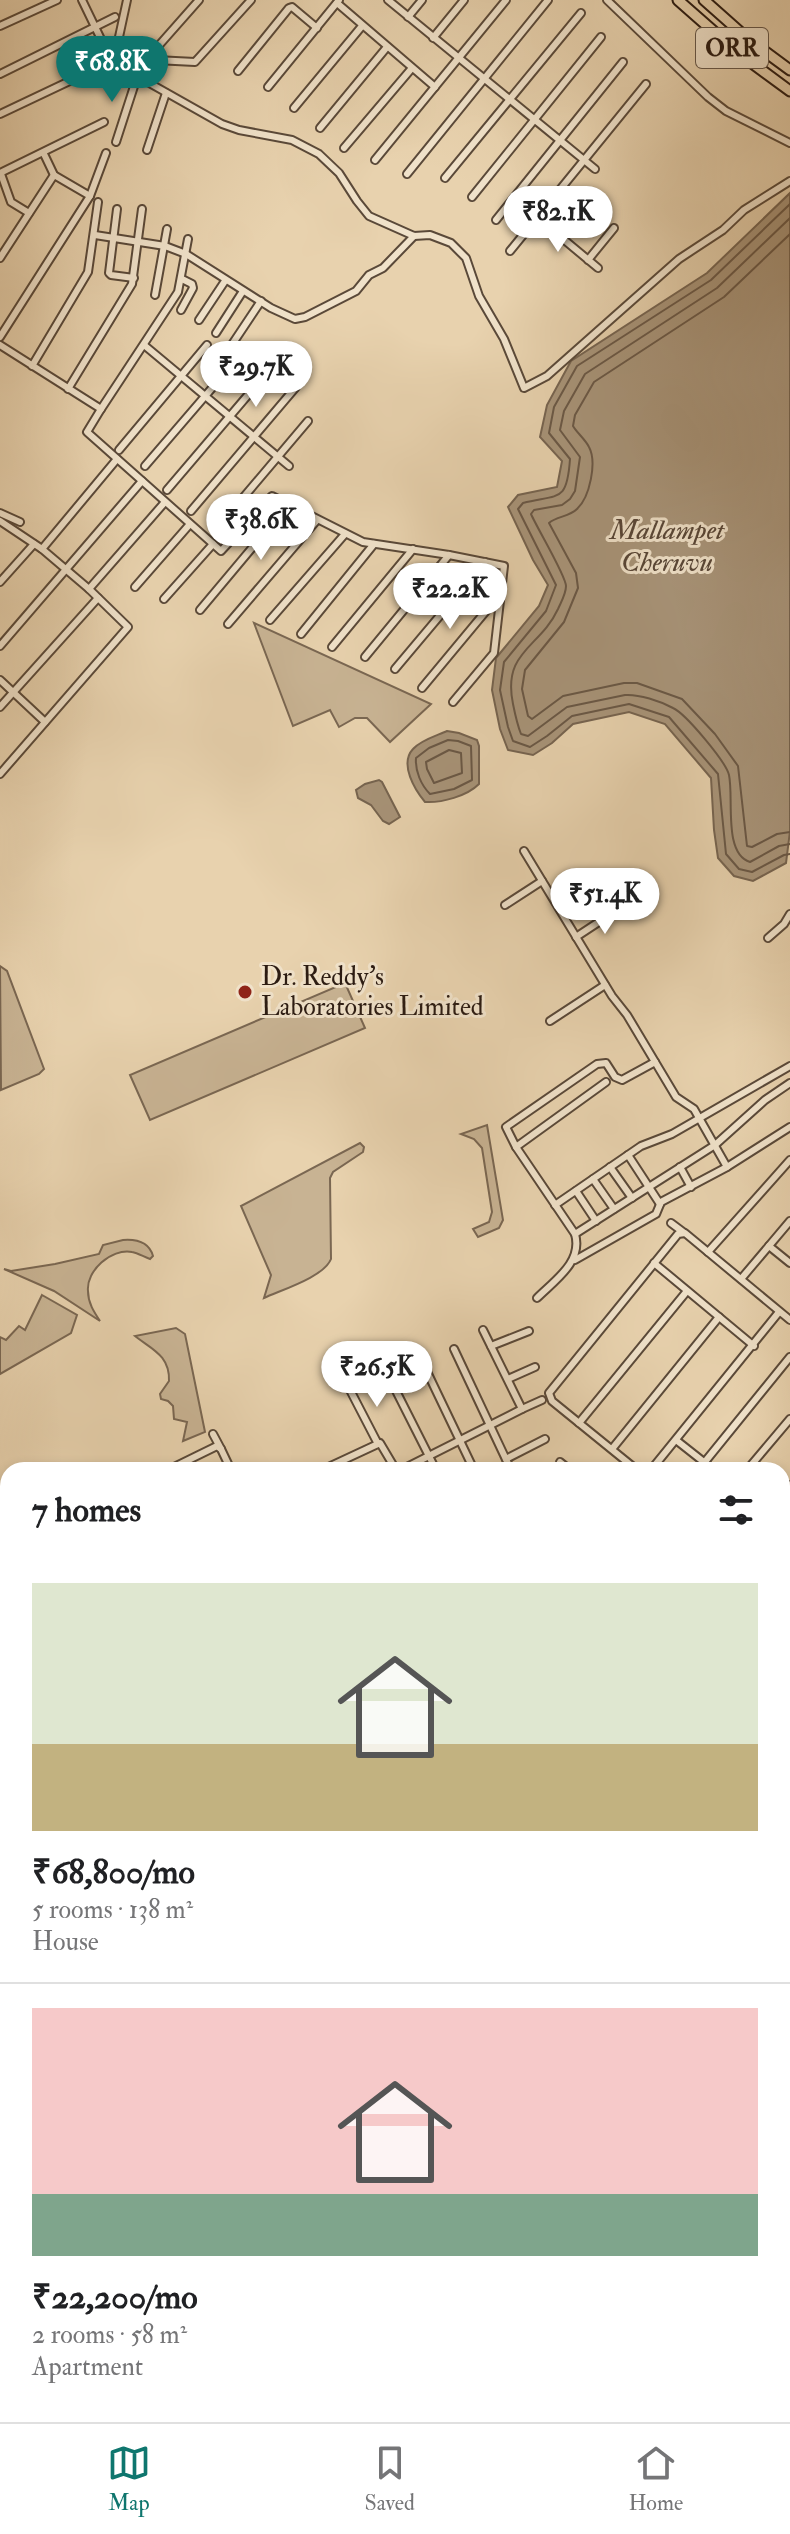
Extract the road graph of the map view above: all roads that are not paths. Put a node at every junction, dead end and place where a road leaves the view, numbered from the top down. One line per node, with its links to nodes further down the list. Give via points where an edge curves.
1 (57, 0): 18 (street)
2 (82, 0): 21 (street)
3 (127, 0): 26 (street)
4 (199, 0): 27 (street)
5 (251, 0): 27 (street, via 195,62)
6 (388, 0): 17 (street)
7 (422, 0): 17 (street)
8 (464, 0): 23 (street)
9 (506, 0): 25 (street)
10 (548, 0): 34 (street)
11 (607, 0): 48 (street, via 708,97)
12 (678, 0): 38 (highway, ORR)
13 (704, 0): 30 (highway, ORR)
14 (338, 1): 19 (street); 20 (street)
15 (581, 13): 40 (street)
16 (115, 17): 21 (street)
17 (408, 17): 23 (street)
18 (0, 26)
19 (362, 26): 24 (street); 41 (street)
20 (317, 28): 31 (street, via 290,7); 36 (street)
21 (95, 29): 26 (street); 32 (street)
22 (601, 37): 43 (street)
23 (433, 38): 25 (street)
24 (387, 47): 29 (street); 45 (street)
25 (458, 58): 34 (street); 37 (street)
26 (114, 60): 27 (street); 33 (street); 42 (street)
27 (146, 60)
28 (623, 62): 46 (street)
29 (412, 68): 37 (street); 49 (street)
30 (790, 70)
31 (238, 71)
32 (0, 74)
33 (137, 77): 39 (street); 47 (street)
34 (485, 79): 40 (street); 57 (street)
35 (646, 84): 54 (street)
36 (268, 87)
37 (435, 87): 53 (street)
38 (790, 91)
39 (166, 93): 50 (street); 73 (street, via 222,124 292,140 319,154 369,216)
40 (509, 99): 43 (street); 59 (street)
41 (294, 108)
42 (0, 114)
43 (535, 120): 46 (street); 62 (street)
44 (104, 122): 52 (street)
45 (320, 128)
46 (559, 140): 54 (street); 69 (street)
47 (116, 142)
48 (790, 143)
49 (344, 148)
50 (147, 150)
51 (106, 153): 61 (street)
52 (44, 154): 56 (street); 58 (street)
53 (375, 160)
54 (585, 161): 55 (street); 68 (street)
55 (595, 169)
56 (0, 174): 67 (street, via 11,202)
57 (407, 174)
58 (54, 175): 61 (street); 67 (street)
59 (445, 178)
60 (790, 181): 73 (street, via 679,259 547,376 524,388 466,258 451,243)
61 (90, 196): 93 (street)
62 (472, 197)
63 (98, 202): 72 (street)
64 (589, 208): 76 (street)
65 (117, 209): 74 (street)
66 (142, 209): 77 (street)
67 (29, 213): 81 (street)
68 (538, 218): 76 (street); 79 (street)
69 (496, 220)
70 (614, 228): 82 (street)
71 (167, 229): 78 (street)
72 (95, 235): 74 (street); 99 (street, via 86,277)
73 (414, 236): 89 (street, via 356,291 305,317 281,314)
74 (114, 237): 77 (street); 84 (street, via 110,274)
75 (188, 239): 80 (street)
76 (563, 239): 82 (street)
77 (137, 241): 78 (street); 84 (street)
78 (165, 246): 80 (street); 88 (street)
79 (510, 251)
80 (186, 254): 85 (street); 86 (street)
81 (0, 258)
82 (588, 260): 83 (street)
83 (598, 268)
84 (134, 278): 103 (street)
85 (182, 279): 90 (street, via 193,288); 96 (street)
86 (225, 281): 87 (street); 91 (street)
87 (243, 291): 89 (street); 92 (street)
88 (155, 295)
89 (261, 301): 94 (street)
90 (181, 310)
91 (199, 320)
92 (216, 333)
93 (0, 337)
94 (233, 343)
95 (0, 345): 99 (street)
96 (144, 345): 100 (street); 105 (street)
97 (207, 345): 100 (street)
98 (243, 352): 104 (street)
99 (32, 366): 103 (street)
100 (182, 375): 104 (street); 109 (street)
101 (259, 382): 106 (street)
102 (296, 387): 108 (street)
103 (68, 389): 105 (street)
104 (206, 395): 106 (street); 112 (street)
105 (101, 409): 111 (street, via 87,432)
106 (230, 416): 108 (street); 115 (street)
107 (308, 421): 110 (street)
108 (254, 436): 110 (street); 118 (street)
109 (119, 450)
110 (278, 457): 113 (street); 124 (street)
111 (117, 459): 114 (street); 129 (street)
112 (145, 466)
113 (289, 466)
114 (142, 481): 116 (street); 133 (street)
115 (167, 490)
116 (165, 502): 123 (street); 136 (street)
117 (288, 505): 120 (street); 127 (street, via 272,496 221,551); 140 (street)
118 (191, 511)
119 (0, 513): 122 (street)
120 (317, 520): 125 (street); 142 (street)
121 (0, 521): 126 (street)
122 (20, 522)
123 (190, 524): 127 (street); 135 (street)
124 (215, 531)
125 (345, 534): 128 (street); 141 (street)
126 (34, 544): 129 (street); 134 (street)
127 (213, 544): 139 (street)
128 (374, 544): 130 (street); 143 (street)
129 (42, 549): 133 (street)
130 (413, 549): 131 (street); 145 (street)
131 (449, 555): 132 (street); 146 (street)
132 (485, 562): 137 (street, via 504,566); 147 (street)
133 (66, 569): 136 (street); 144 (street)
134 (0, 582)
135 (135, 587)
136 (89, 589): 138 (street)
137 (501, 593): 149 (street); 151 (street, via 494,653)
138 (98, 598): 150 (street); 153 (street, via 128,627)
139 (164, 599)
140 (200, 610)
141 (270, 620)
142 (228, 624)
143 (301, 634)
144 (0, 646)
145 (332, 647)
146 (365, 657)
147 (395, 669)
148 (0, 680): 150 (street)
149 (422, 688)
150 (13, 692): 152 (street); 153 (street)
151 (453, 702)
152 (0, 707)
153 (45, 722): 154 (street)
154 (0, 774)
155 (524, 851): 156 (street)
156 (542, 881): 157 (street); 161 (street)
157 (505, 905)
158 (617, 910): 161 (street)
159 (790, 914): 160 (street)
160 (787, 926): 162 (street)
161 (576, 937): 163 (street)
162 (768, 938)
163 (605, 985): 164 (street); 165 (street)
164 (550, 1021)
165 (655, 1062): 169 (street, via 676,1097); 172 (street, via 622,1080 606,1063 597,1064 507,1125)
166 (790, 1066): 169 (street)
167 (606, 1082): 172 (street)
168 (790, 1083): 171 (street)
169 (699, 1118): 171 (street); 173 (street)
170 (790, 1127): 177 (street)
171 (715, 1145): 176 (street); 177 (street)
172 (516, 1147): 184 (street)
173 (628, 1155): 175 (street); 179 (street)
174 (790, 1160): 192 (street)
175 (610, 1167): 178 (street); 182 (street)
176 (680, 1167): 179 (street); 180 (street)
177 (727, 1167): 180 (street)
178 (593, 1179): 181 (street); 185 (street)
179 (650, 1186): 182 (street); 183 (street)
180 (691, 1187): 183 (street)
181 (576, 1191): 184 (street); 186 (street)
182 (632, 1198): 185 (street)
183 (660, 1204): 193 (street, via 656,1214)
184 (555, 1205): 190 (street)
185 (614, 1209): 186 (street)
186 (596, 1221): 190 (street)
187 (790, 1221): 191 (street)
188 (671, 1223): 189 (street)
189 (683, 1232): 192 (street); 194 (street)
190 (575, 1234): 193 (street)
191 (769, 1246): 195 (street); 196 (street)
192 (708, 1252): 196 (street)
193 (574, 1261): 198 (street)
194 (654, 1263): 197 (street); 216 (street, via 549,1393)
195 (790, 1263)
196 (741, 1279): 199 (street)
197 (687, 1291): 200 (street); 216 (street)
198 (537, 1298)
199 (779, 1312): 201 (street); 205 (street)
200 (719, 1317): 205 (street); 224 (street)
201 (790, 1320)
202 (483, 1330): 204 (street)
203 (529, 1331): 204 (street)
204 (491, 1346): 211 (street)
205 (754, 1346): 220 (street)
206 (454, 1349): 217 (street)
207 (418, 1353): 221 (street)
208 (790, 1357): 238 (street)
209 (535, 1367): 211 (street)
210 (385, 1369): 225 (street)
211 (508, 1379): 214 (street)
212 (349, 1388): 222 (street)
213 (542, 1400): 214 (street)
214 (522, 1409): 217 (street)
215 (790, 1419): 239 (street)
216 (579, 1423): 224 (street)
217 (490, 1426): 221 (street); 226 (street)
218 (213, 1434): 223 (street)
219 (545, 1439): 226 (street)
220 (676, 1440): 236 (street); 237 (street)
221 (460, 1441): 225 (street); 233 (street)
222 (378, 1444): 229 (street); 230 (street)
223 (221, 1449): 227 (street); 228 (street)
224 (612, 1449): 235 (street)
225 (429, 1456): 231 (street); 232 (street)
226 (506, 1459): 234 (street)
227 (184, 1462)
228 (227, 1462)
229 (339, 1462)
230 (393, 1462)
231 (416, 1462)
232 (432, 1462)
233 (470, 1462)
234 (507, 1462)
235 (627, 1462)
236 (658, 1462)
237 (703, 1462)
238 (705, 1462)
239 (754, 1462)

